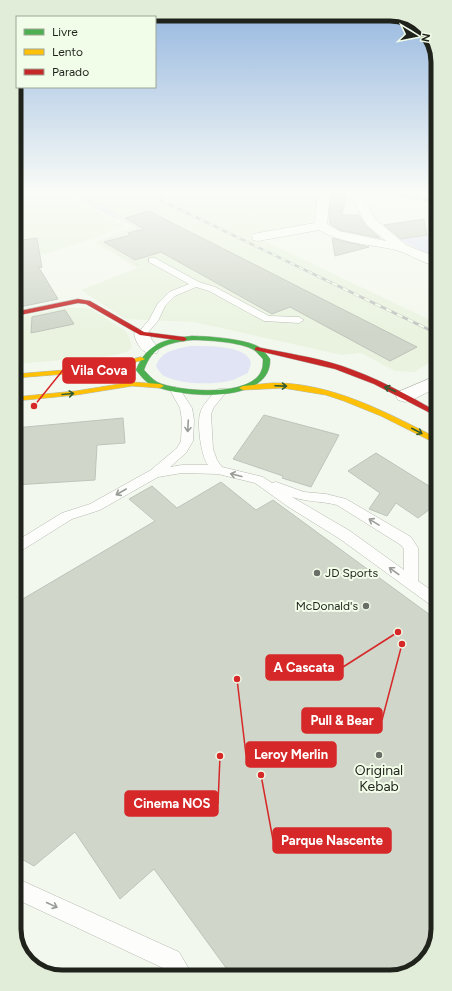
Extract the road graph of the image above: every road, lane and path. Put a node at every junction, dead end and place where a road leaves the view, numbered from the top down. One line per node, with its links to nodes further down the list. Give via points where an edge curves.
1 (108, 239): 6 (path, via 100,242 138,265)
2 (357, 239): 4 (street)
3 (390, 239): 4 (street)
4 (400, 247): 5 (street)
5 (418, 253): 7 (street); 8 (street)
6 (152, 260): 9 (lane)
7 (431, 260)
8 (431, 263)
9 (196, 284): 11 (lane, via 212,289 267,319); 12 (lane, via 172,294)
10 (21, 313): 12 (main road, via 78,301 88,302)
11 (299, 320)
12 (142, 334): 13 (main road); 15 (street)
13 (184, 339): 14 (main road, via 226,340); 15 (main road, via 166,343)
14 (257, 349): 19 (main road, via 266,359 265,371 257,380); 22 (main road, one-way to 14, via 349,371)
15 (146, 354): 16 (main road, via 102,370); 18 (main road, via 140,370 146,379)
16 (21, 376)
17 (431, 383): 22 (street)
18 (161, 386): 20 (main road); 23 (main road, one-way to 18, via 132,384)
19 (242, 388): 21 (main road); 25 (main road, one-way to 25, via 289,386 325,394 371,409)
20 (175, 390): 21 (main road); 27 (lane, one-way to 27, via 186,408 187,441 182,450)
21 (222, 391): 26 (lane, via 205,414 206,449)
22 (405, 396): 24 (main road)
23 (21, 398)
24 (431, 411)
25 (431, 439)
26 (218, 470): 27 (lane, via 182,469); 28 (lane, one-way to 26)
27 (155, 473): 29 (lane, one-way to 29, via 95,507 67,516)
28 (259, 480): 30 (lane, one-way to 28, via 345,535); 30 (lane, one-way to 28, via 411,548 406,541 341,502 303,496)
29 (21, 546)
30 (411, 583): 31 (lane)
31 (431, 598)
32 (21, 890): 33 (lane, one-way to 33, via 171,960)
33 (177, 970)

